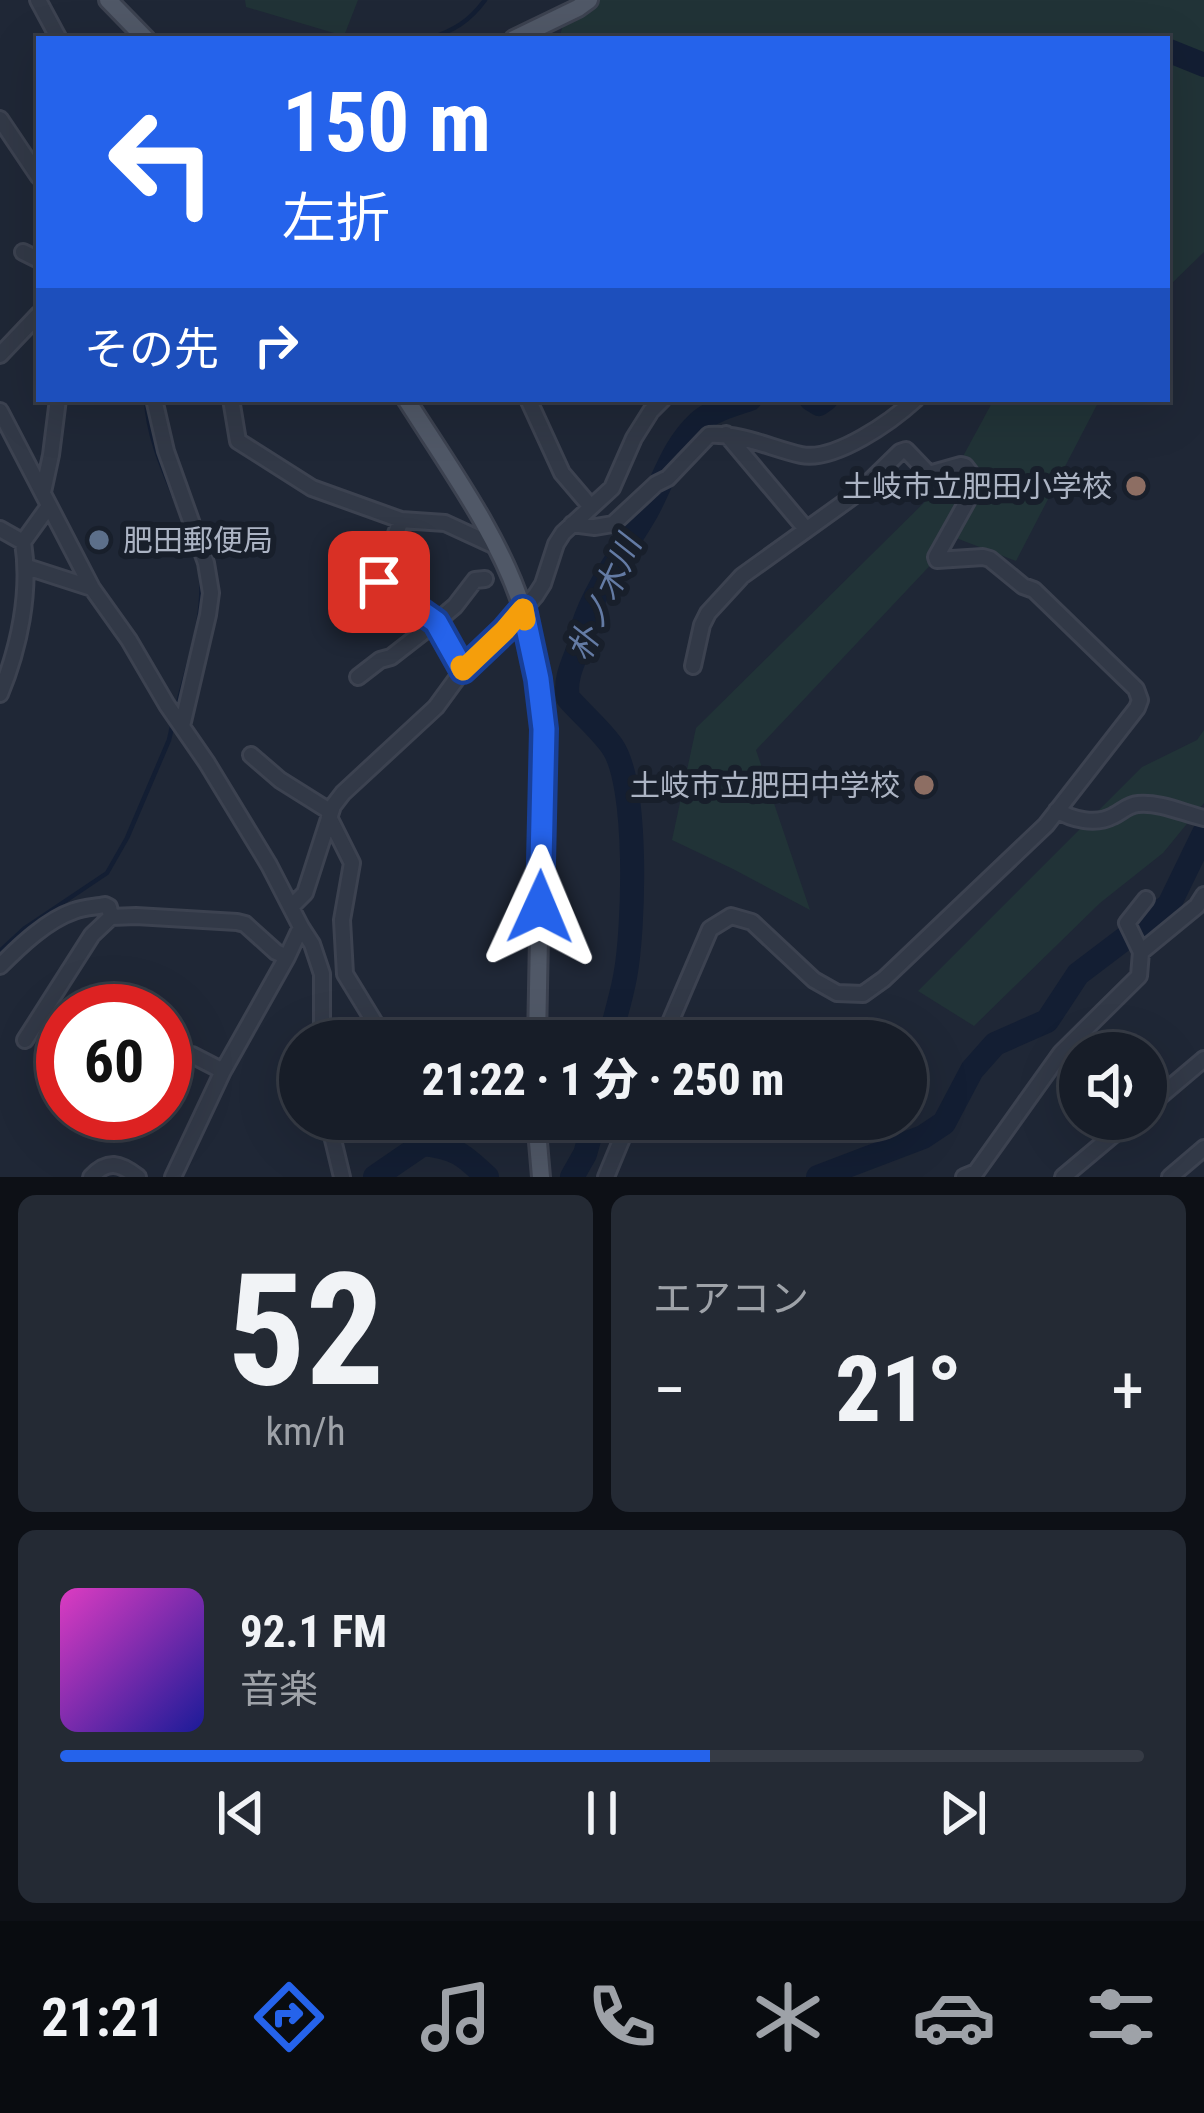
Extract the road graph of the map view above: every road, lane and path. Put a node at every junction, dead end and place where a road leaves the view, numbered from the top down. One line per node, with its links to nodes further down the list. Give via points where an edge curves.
1 (38, 0): 4 (street)
2 (109, 0): 5 (main road)
3 (589, 0): 6 (main road)
4 (57, 36)
5 (143, 36)
6 (520, 36)
7 (0, 119): 8 (street)
8 (36, 173)
9 (23, 252): 10 (street)
10 (36, 258)
11 (36, 317): 12 (street)
12 (0, 355)
13 (58, 402): 24 (street)
14 (155, 402): 41 (street, via 210,580)
15 (232, 402): 26 (street, via 238,441 312,488)
16 (408, 402): 31 (main road)
17 (530, 402): 25 (street, via 562,472)
18 (660, 402): 25 (street, via 612,488)
19 (912, 402): 21 (street)
20 (0, 411): 24 (street)
21 (888, 423): 22 (street, via 808,456); 23 (street)
22 (726, 434): 27 (street, via 710,435 614,524); 29 (street)
23 (906, 450): 29 (street); 43 (street, via 929,474 961,465 972,475 974,489 938,560 990,559 1034,590 1136,689 1137,708)
24 (46, 499): 30 (street); 34 (street)
25 (591, 507): 27 (street)
26 (401, 520): 31 (street, via 445,523); 36 (street, via 375,579)
27 (572, 524): 35 (street)
28 (0, 529): 30 (street)
29 (806, 529): 37 (street, via 708,613)
30 (23, 542): 32 (street)
31 (495, 546): 35 (main road)
32 (27, 567): 34 (street); 40 (street, via 19,634)
33 (485, 579): 36 (street)
34 (92, 588): 41 (street)
35 (523, 609): 38 (street); 56 (main road, via 544,729)
36 (436, 622): 38 (street); 39 (street)
37 (693, 665)
38 (463, 670): 44 (street)
39 (358, 677)
40 (0, 694)
41 (181, 725): 48 (street)
42 (251, 755): 44 (street)
43 (1057, 810): 45 (street, via 1096,820 1150,804); 57 (street, via 863,994 837,993 814,980 752,922 731,916 710,929)
44 (330, 814): 48 (street); 55 (street, via 352,862 342,920 345,974)
45 (1204, 818)
46 (1204, 895): 51 (street)
47 (1146, 899): 51 (street, via 1127,923)
48 (291, 908): 50 (street)
49 (111, 917): 52 (street, via 237,922); 53 (street, via 105,905 76,910); 58 (street)
50 (301, 927): 52 (street); 54 (street, via 322,974)
51 (1141, 952): 74 (street, via 1139,976 1061,1053 976,1172)
52 (287, 957): 61 (street)
53 (0, 966)
54 (322, 1020)
55 (373, 1020)
56 (537, 1020)
57 (671, 1020)
58 (25, 1040)
59 (192, 1055): 61 (street)
60 (1204, 1060): 62 (street)
61 (223, 1071): 70 (street)
62 (1167, 1091)
63 (333, 1140): 71 (street)
64 (538, 1140): 72 (main road)
65 (621, 1140): 73 (street)
66 (1107, 1140): 75 (street)
67 (1204, 1148): 76 (street)
68 (128, 1174): 69 (street, via 104,1165)
69 (91, 1177)
70 (173, 1177)
71 (342, 1177)
72 (541, 1177)
73 (606, 1177)
74 (964, 1177)
75 (1063, 1177)
76 (1170, 1177)

